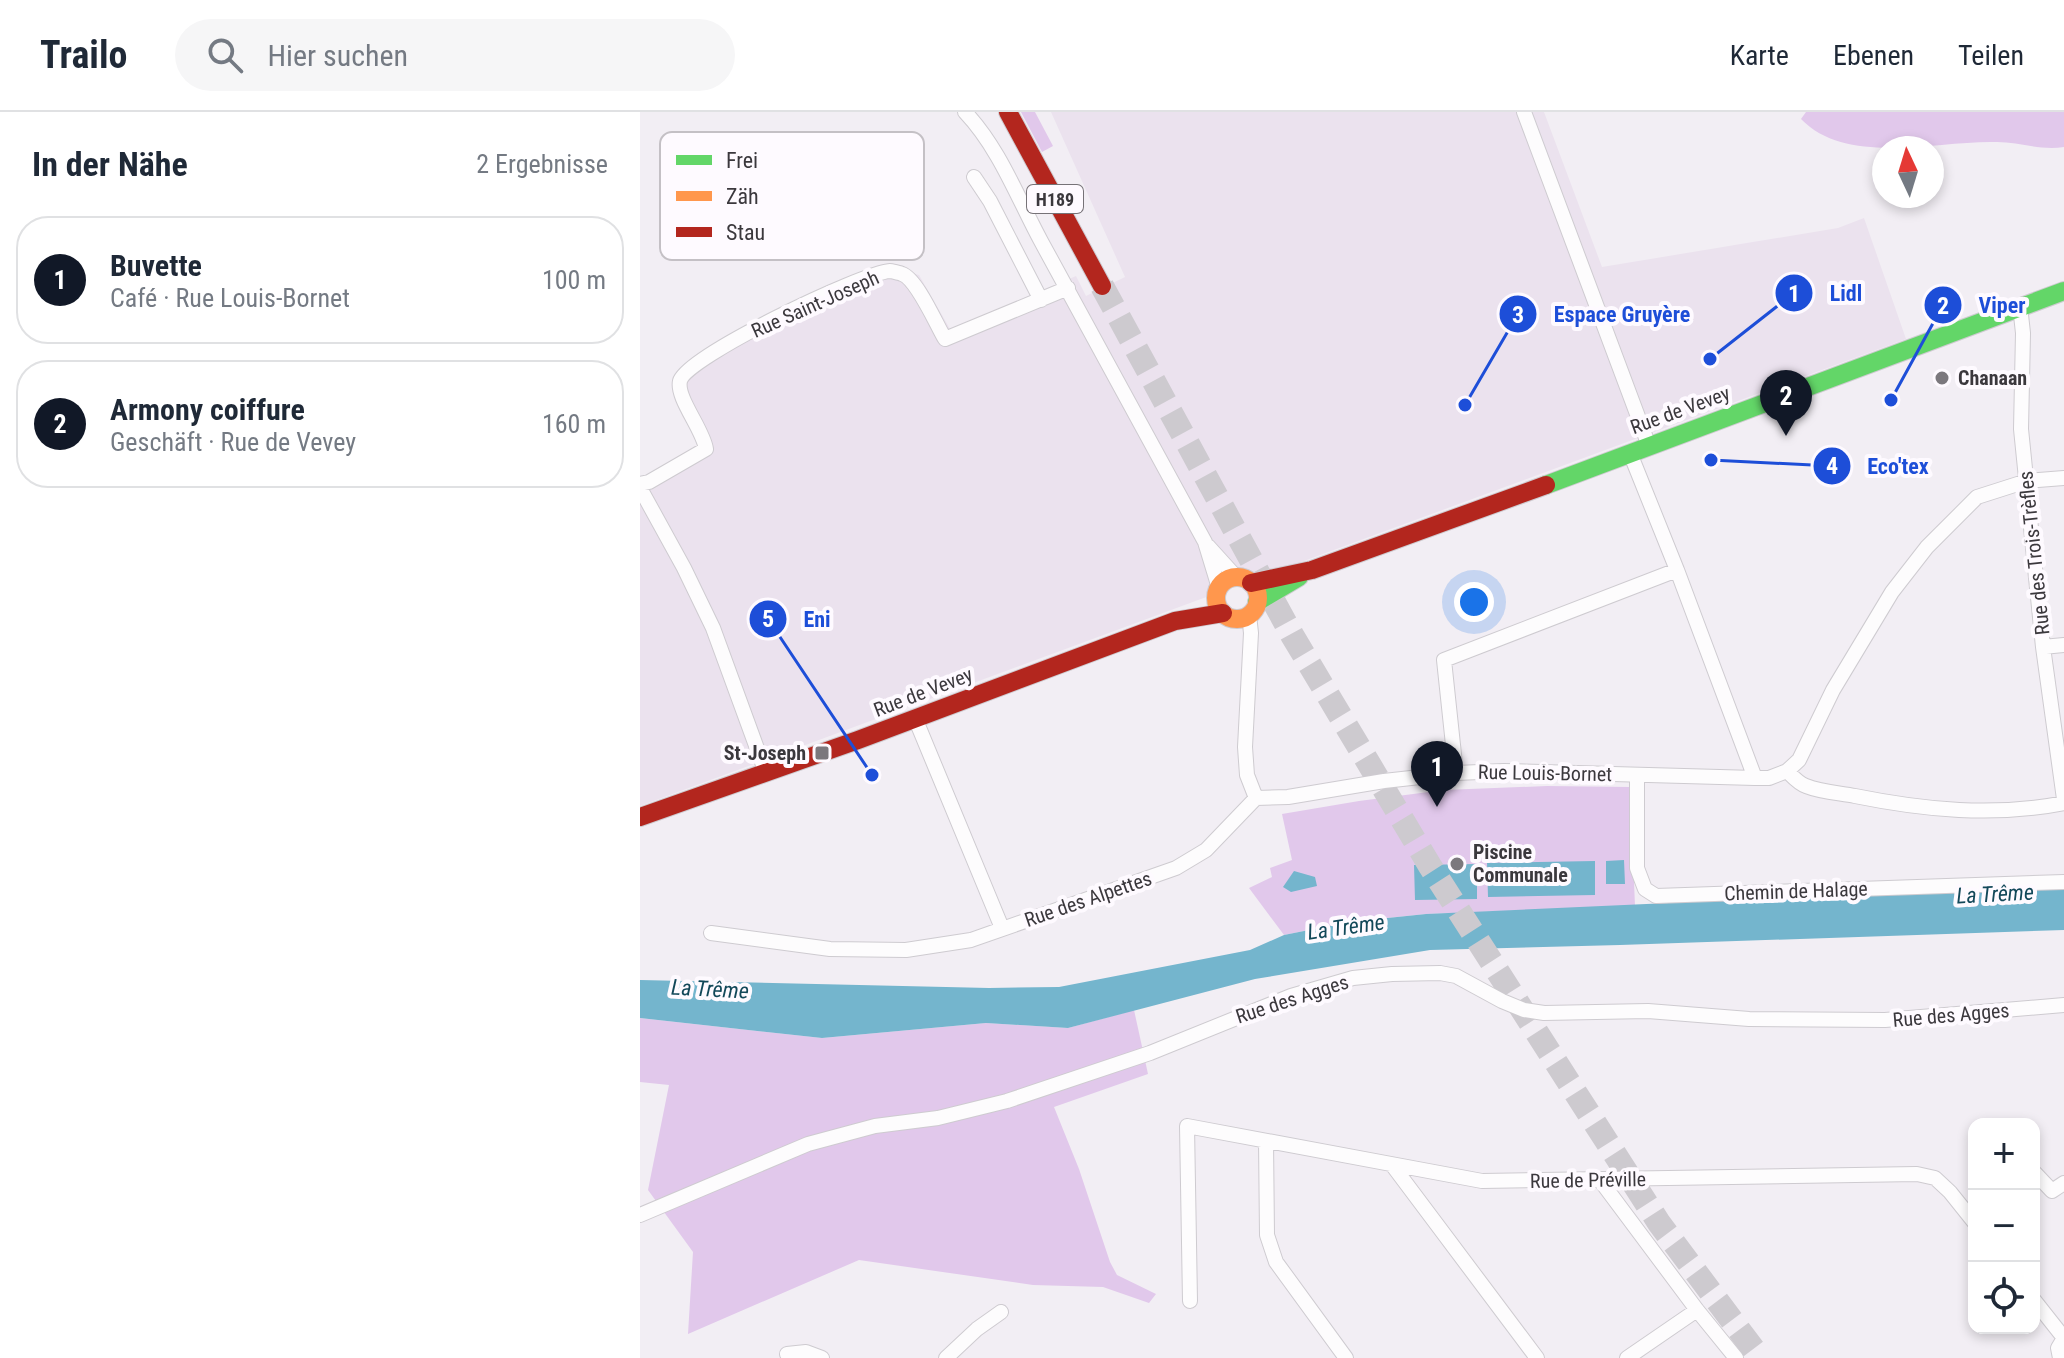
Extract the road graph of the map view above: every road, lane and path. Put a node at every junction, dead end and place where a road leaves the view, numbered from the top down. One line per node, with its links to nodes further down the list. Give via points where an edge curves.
1 (965, 112): 6 (street, via 999,161)
2 (1008, 112): 5 (main road, H189)
3 (1524, 112): 10 (street)
4 (974, 177): 8 (street)
5 (1102, 286)
6 (1068, 288): 8 (street, Rue Saint-Joseph); 15 (street)
7 (2064, 291): 9 (main road, Rue de Vevey)
8 (1041, 300): 14 (street, Rue Saint-Joseph, via 945,339 906,275 882,273 830,293 687,369 680,381 681,395 706,449)
9 (2020, 306): 10 (main road, Rue de Vevey); 13 (street, Rue des Trois-Trèfles)
10 (1649, 446): 11 (main road, Rue de Vevey)
11 (1630, 453): 16 (main road, Rue de Vevey); 17 (street)
12 (2064, 478): 13 (street)
13 (2027, 481): 24 (street, Rue des Trois-Trèfles); 26 (street, via 1977,497 1927,547 1892,592 1833,690 1799,760)
14 (640, 486): 27 (street, via 713,628)
15 (1205, 542): 18 (street); 19 (street)
16 (1312, 570): 18 (main road, Rue de Vevey); 20 (main road, Rue de Vevey)
17 (1677, 570): 28 (street, via 1444,660); 30 (street)
18 (1244, 580): 19 (main road, Rue de Vevey, via 1227,580); 20 (main road, via 1257,593)
19 (1218, 591): 21 (main road); 22 (main road, Rue de Vevey)
20 (1253, 608): 21 (main road, Rue de Vevey, via 1238,619); 31 (street, via 1245,747)
21 (1223, 613): 22 (main road, Rue de Vevey)
22 (1175, 621): 25 (main road, Rue de Vevey)
23 (2064, 645): 24 (street)
24 (2043, 647): 32 (street, Rue des Trois-Trèfles)
25 (915, 718): 27 (main road, Rue de Vevey); 35 (street)
26 (1787, 771): 30 (street, Rue Louis-Bornet); 32 (street, via 1804,786 1933,809 2000,811)
27 (766, 773): 33 (main road, Rue de Vevey)
28 (1456, 773): 29 (street, Rue Louis-Bornet); 31 (street, Rue Louis-Bornet)
29 (1637, 775): 30 (street, Rue Louis-Bornet); 34 (street, Chemin de Halage, via 1637,868 1645,889 1656,896)
30 (1755, 778)
31 (1256, 798): 35 (street, Rue des Alpettes, via 1206,850 1176,868)
32 (2064, 801)
33 (640, 817)
34 (2064, 882)
35 (1002, 928): 36 (street, Rue des Alpettes, via 971,940 906,950 830,949)
36 (711, 933)
37 (2064, 1005): 44 (street, Rue des Agges, via 1885,1020 1749,1019 1648,1011 1544,1013 1524,1010 1440,973 1353,978 1007,1101 808,1144)
38 (1266, 1141): 39 (street, Rue de Préville); 45 (street, Rue de Préville, via 1187,1126); 53 (street, via 1267,1235 1276,1262)
39 (1393, 1166): 41 (street, Rue de Préville, via 1482,1181); 54 (street)
40 (2040, 1178): 42 (street, via 2052,1191)
41 (1600, 1180): 43 (street, Rue de Préville, via 1917,1174 1935,1178); 47 (street)
42 (2064, 1183)
43 (1968, 1214)
44 (640, 1215)
45 (1190, 1301)
46 (2040, 1308): 49 (street)
47 (1697, 1310): 55 (street); 56 (street)
48 (1001, 1312): 52 (street)
49 (2064, 1338): 57 (street)
50 (787, 1354): 51 (street, via 806,1352)
51 (822, 1358)
52 (946, 1358)
53 (1346, 1358)
54 (1537, 1358)
55 (1627, 1358)
56 (1736, 1358)
57 (2060, 1358)

